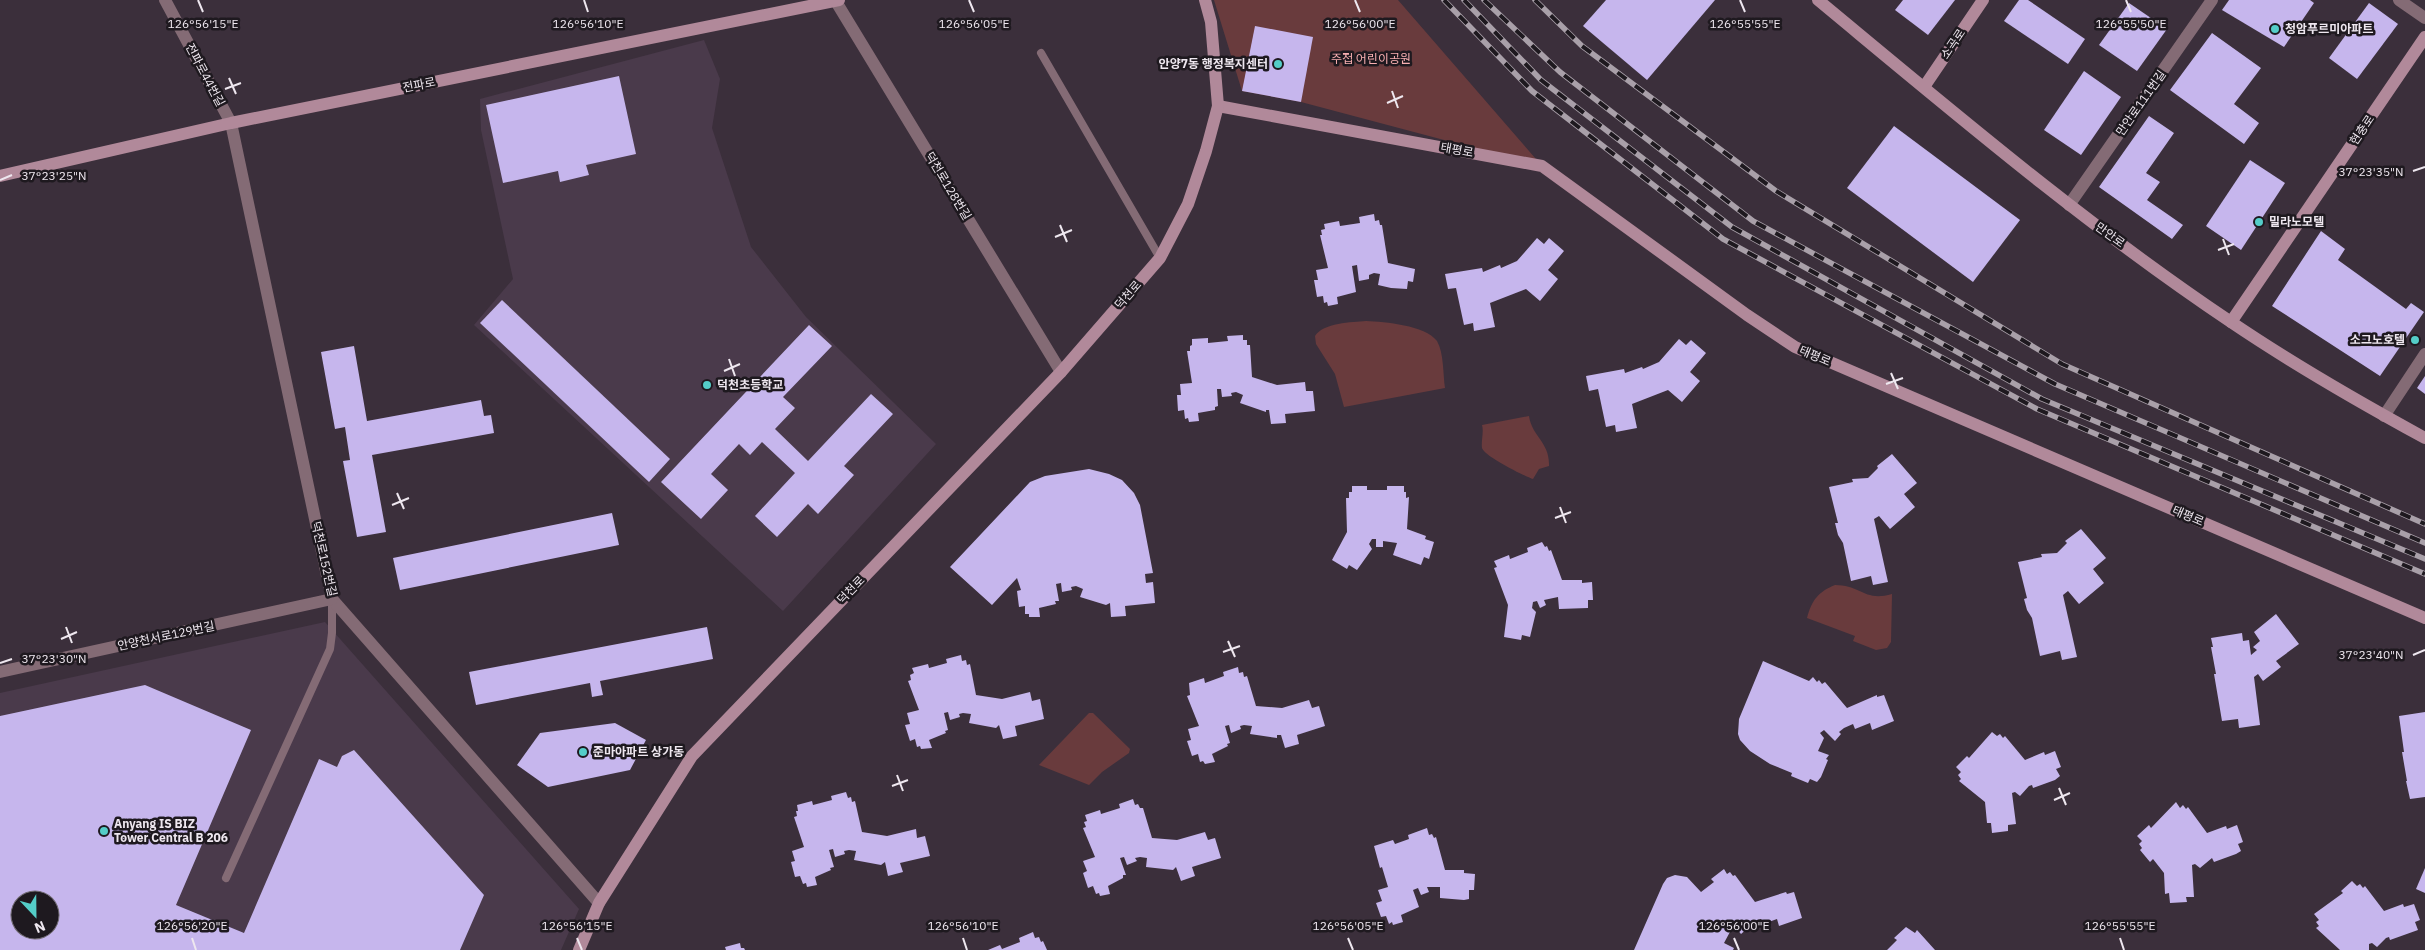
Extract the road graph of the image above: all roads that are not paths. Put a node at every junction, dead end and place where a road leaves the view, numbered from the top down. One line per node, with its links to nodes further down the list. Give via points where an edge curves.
1 (165, 0): 13 (street, 전파로44번길)
2 (836, 0): 13 (street, 전파로); 19 (street, 덕천로128번길)
3 (1205, 0): 12 (street, 덕천로, via 1212,22)
4 (1818, 0): 11 (street, 만안로)
5 (1983, 0): 11 (street, 소곡로)
6 (2212, 0): 15 (street, 만안로111번길)
7 (2399, 0): 8 (street)
8 (2425, 18)
9 (2425, 37): 17 (street, 현충로)
10 (1041, 53): 16 (lane)
11 (1924, 87): 15 (street, 만안로)
12 (1218, 106): 16 (street, 덕천로, via 1188,204); 23 (street, 태평로, via 1542,166 1795,347)
13 (231, 124): 14 (street, 전파로); 22 (street, 덕천로152번길)
14 (0, 176)
15 (2069, 205): 17 (street, 만안로)
16 (1160, 258): 19 (street, 덕천로)
17 (2231, 322): 20 (street, 만안로)
18 (2425, 354): 20 (street)
19 (1060, 372): 26 (street, 덕천로, via 692,756)
20 (2384, 416): 21 (street, 만안로)
21 (2425, 438)
22 (332, 599): 24 (street, 안양천서로129번길); 25 (lane, via 330,649); 26 (street, 덕천로152번길)
23 (2425, 618)
24 (0, 672)
25 (226, 878)
26 (599, 903): 27 (street, 덕천로)
27 (579, 950)

